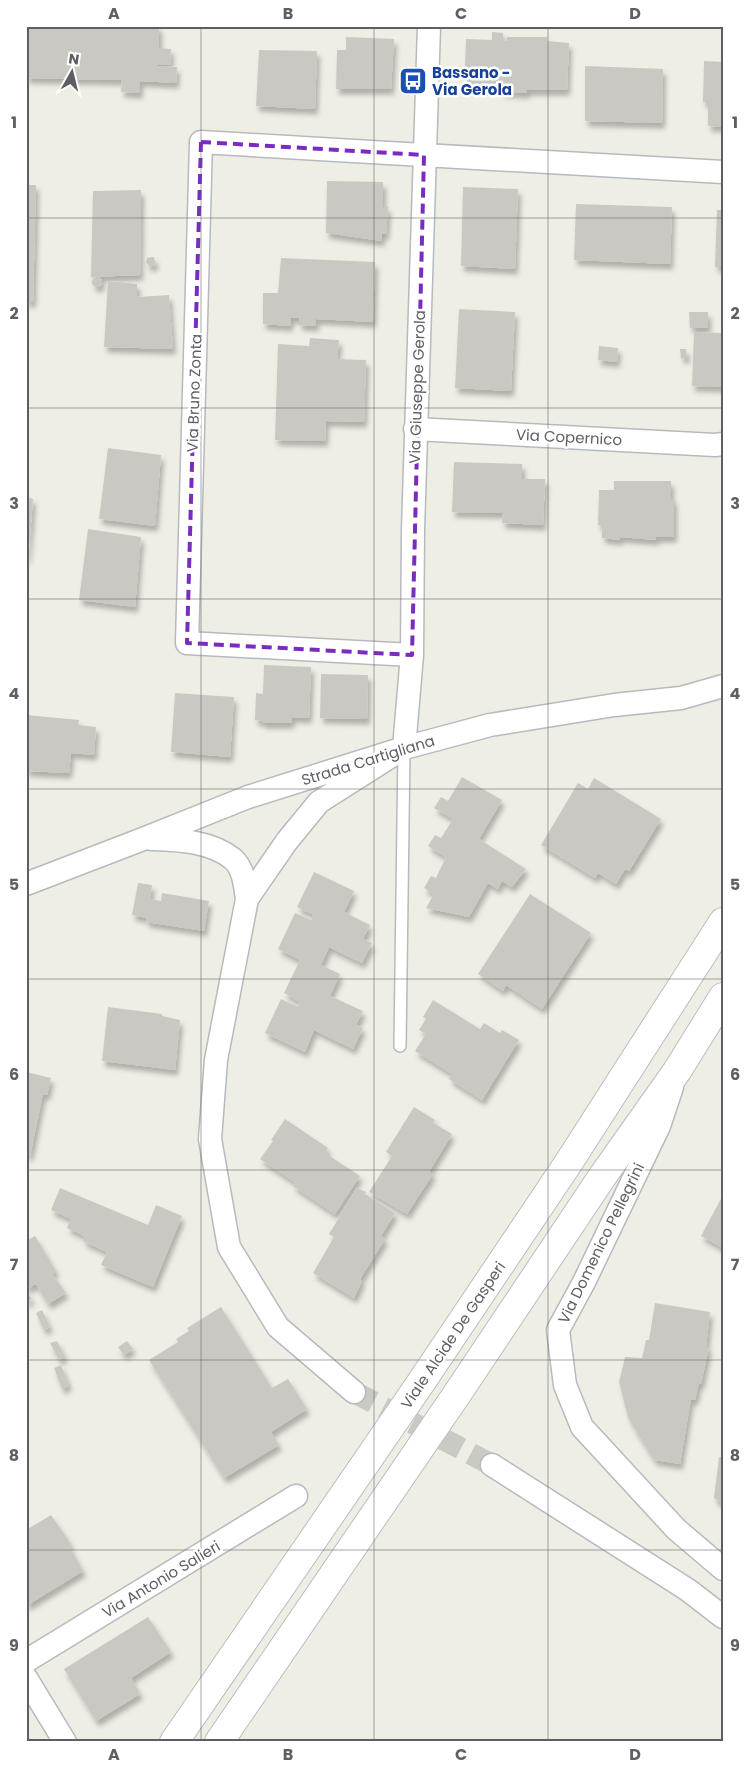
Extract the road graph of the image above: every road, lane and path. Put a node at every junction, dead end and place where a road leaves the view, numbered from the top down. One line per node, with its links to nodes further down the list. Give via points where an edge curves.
1 (429, 26): 2 (street, Via Giuseppe Gerola)
2 (424, 155): 3 (street); 4 (street, Via Giuseppe Gerola); 6 (street, Via Bruno Zonta, via 201,142 187,643)
3 (723, 172)
4 (416, 429): 5 (street, Via Copernico); 6 (street, Via Giuseppe Gerola)
5 (723, 444)
6 (412, 655): 8 (street, Via Giuseppe Gerola)
7 (723, 686): 8 (street, Strada Cartigliana, via 681,698 490,725)
8 (404, 748): 9 (street, Strada Cartigliana, via 248,796); 11 (street, via 319,802); 14 (lane)
9 (143, 839): 10 (street, Strada Cartigliana); 11 (street, via 184,841 212,848 234,860 244,878)
10 (26, 884)
11 (247, 899): 16 (street, via 216,1060 210,1139 229,1247 278,1327)
12 (723, 922): 24 (main road, Viale Alcide De Gasperi, via 515,1243)
13 (723, 997): 15 (main road)
14 (400, 1046)
15 (677, 1071): 19 (street, Via Domenico Pellegrini, via 659,1126 558,1330 565,1385 582,1427 676,1528); 25 (main road)
16 (354, 1392)
17 (492, 1465): 20 (street, via 688,1590)
18 (296, 1496): 21 (street, Via Antonio Salieri)
19 (723, 1569)
20 (723, 1617)
21 (26, 1661)
22 (29, 1690): 23 (street)
23 (65, 1742)
24 (174, 1742)
25 (219, 1742)

